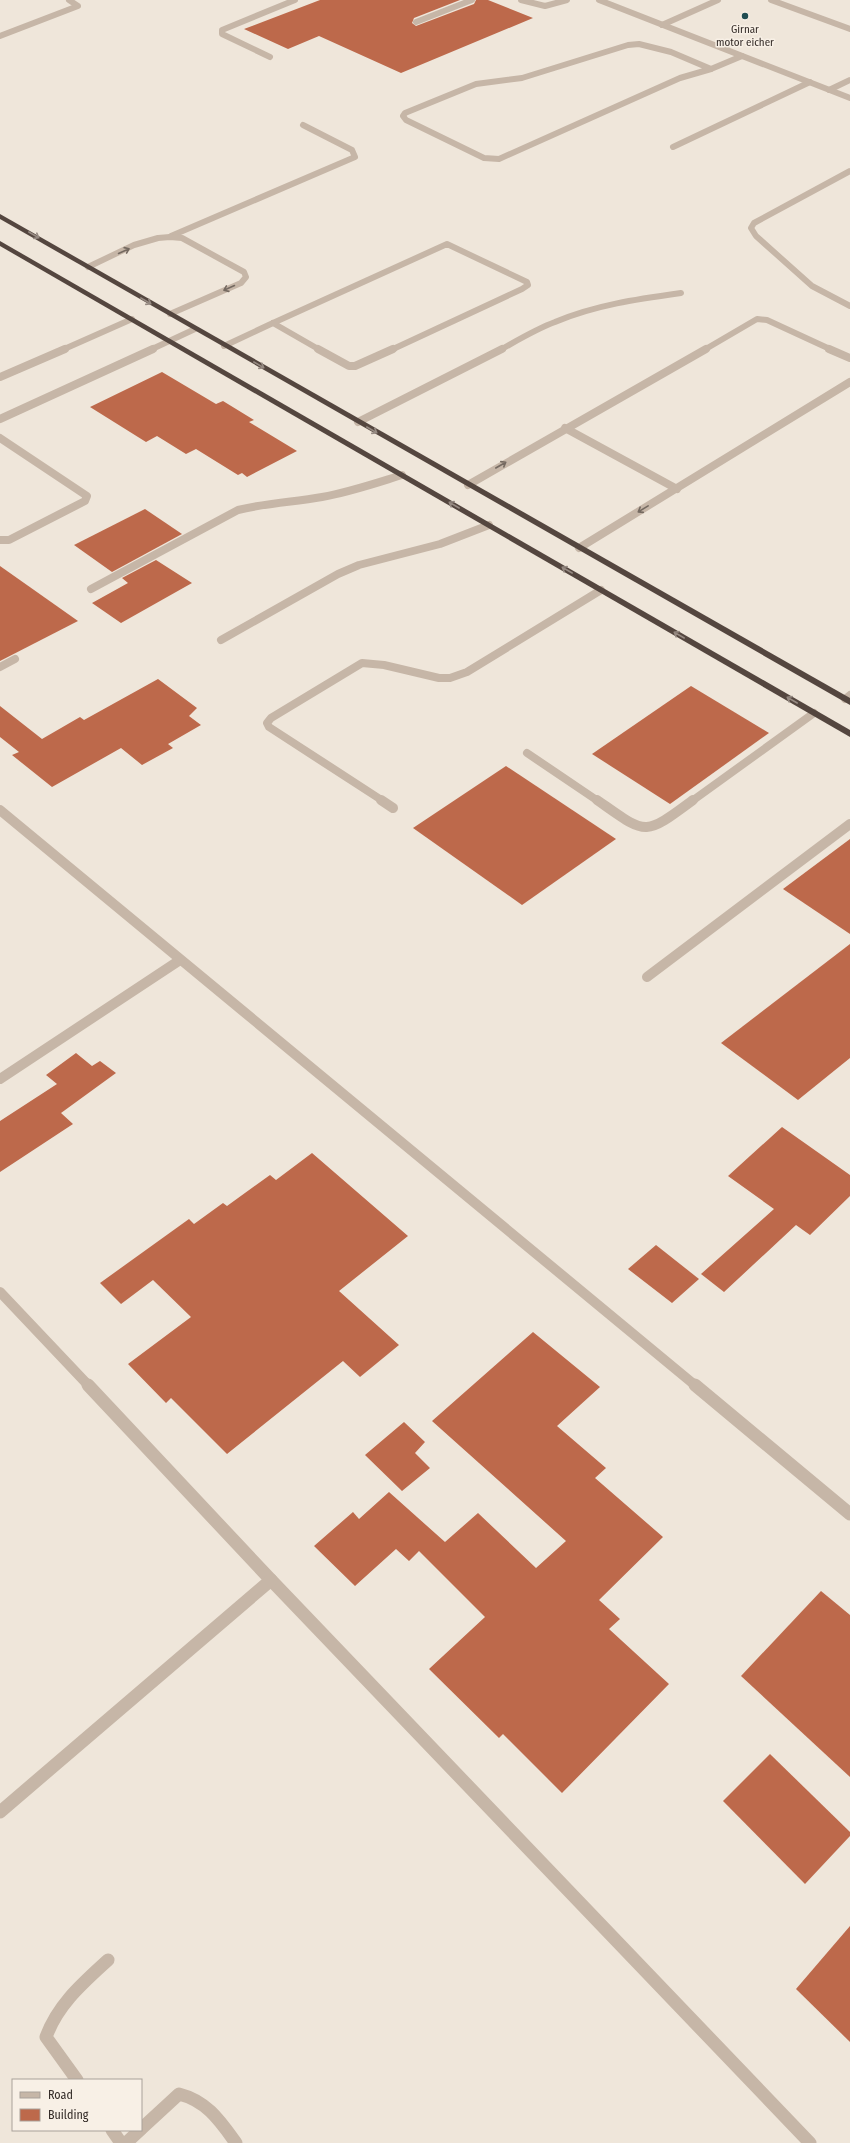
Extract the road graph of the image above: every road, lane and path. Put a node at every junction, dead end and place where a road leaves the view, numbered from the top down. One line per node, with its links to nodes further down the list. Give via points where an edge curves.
1 (69, 0): 12 (street, via 78,6)
2 (295, 0): 14 (street, via 222,30 222,34)
3 (472, 0): 9 (street)
4 (521, 0): 5 (street, via 545,6)
5 (567, 0)
6 (599, 0): 10 (street)
7 (718, 0): 10 (street)
8 (771, 0): 11 (street)
9 (416, 22)
10 (662, 24): 13 (street)
11 (850, 29)
12 (0, 36)
13 (742, 56): 15 (street); 17 (street)
14 (270, 57)
15 (711, 69): 15 (street, via 680,78 499,160 484,158 406,120 403,116 405,112 476,84 522,78 628,45 644,44 656,47)
16 (850, 80): 18 (street)
17 (810, 82): 18 (street); 21 (street)
18 (829, 90): 19 (street)
19 (850, 98)
20 (302, 125): 24 (street, via 352,150 355,157)
21 (672, 147)
22 (850, 171): 28 (street, via 754,222 751,228 756,236 812,286)
23 (0, 216): 26 (highway, one-way to 26)
24 (171, 236): 26 (street, one-way to 24, via 141,243); 29 (street, one-way to 29, via 182,238 244,272 246,277 241,282)
25 (0, 243): 30 (highway)
26 (88, 267): 29 (highway, one-way to 29)
27 (681, 293): 39 (street, via 628,300 593,308 554,322)
28 (850, 306)
29 (170, 314): 32 (highway)
30 (132, 319): 33 (highway); 36 (street)
31 (272, 323): 31 (street, via 447,244 527,282 528,285 355,366 349,366); 34 (street)
32 (195, 329): 33 (street); 34 (highway)
33 (170, 341): 38 (street); 42 (highway)
34 (224, 346): 39 (highway, one-way to 39)
35 (850, 358): 40 (street, via 767,320 757,319)
36 (0, 377)
37 (850, 382): 44 (street)
38 (0, 419)
39 (358, 422): 43 (highway, one-way to 43)
40 (566, 428): 43 (street, one-way to 40); 44 (street)
41 (0, 438): 46 (street, via 87,496 85,501 9,540)
42 (402, 475): 45 (highway, one-way to 42); 48 (street, via 322,497 257,505 238,510)
43 (468, 485): 47 (highway)
44 (677, 489): 47 (street, one-way to 47)
45 (489, 525): 49 (highway, one-way to 45); 50 (street, via 440,544 345,571)
46 (0, 540)
47 (579, 548): 53 (highway)
48 (91, 589)
49 (601, 590): 54 (highway, one-way to 49); 57 (street, via 467,672 439,679 378,663 362,663 270,718 268,727)
50 (221, 640)
51 (15, 659): 52 (street)
52 (0, 667)
53 (848, 699)
54 (814, 713): 55 (highway); 56 (street, via 659,825 647,828 633,825)
55 (850, 734)
56 (527, 753)
57 (393, 808)
58 (0, 810): 60 (street)
59 (850, 824): 61 (street)
60 (180, 960): 62 (street); 64 (street)
61 (647, 977)
62 (1, 1076)
63 (0, 1292): 65 (street)
64 (850, 1514)
65 (271, 1580): 66 (street); 75 (street)
66 (0, 1812)
67 (108, 1960): 68 (street, via 64,2001 50,2021 46,2037)
68 (75, 2079)
69 (142, 2127): 74 (street, via 179,2094 191,2096 207,2106)
70 (113, 2131): 72 (street)
71 (138, 2131): 73 (street)
72 (122, 2143)
73 (126, 2143)
74 (236, 2143)
75 (810, 2143)

